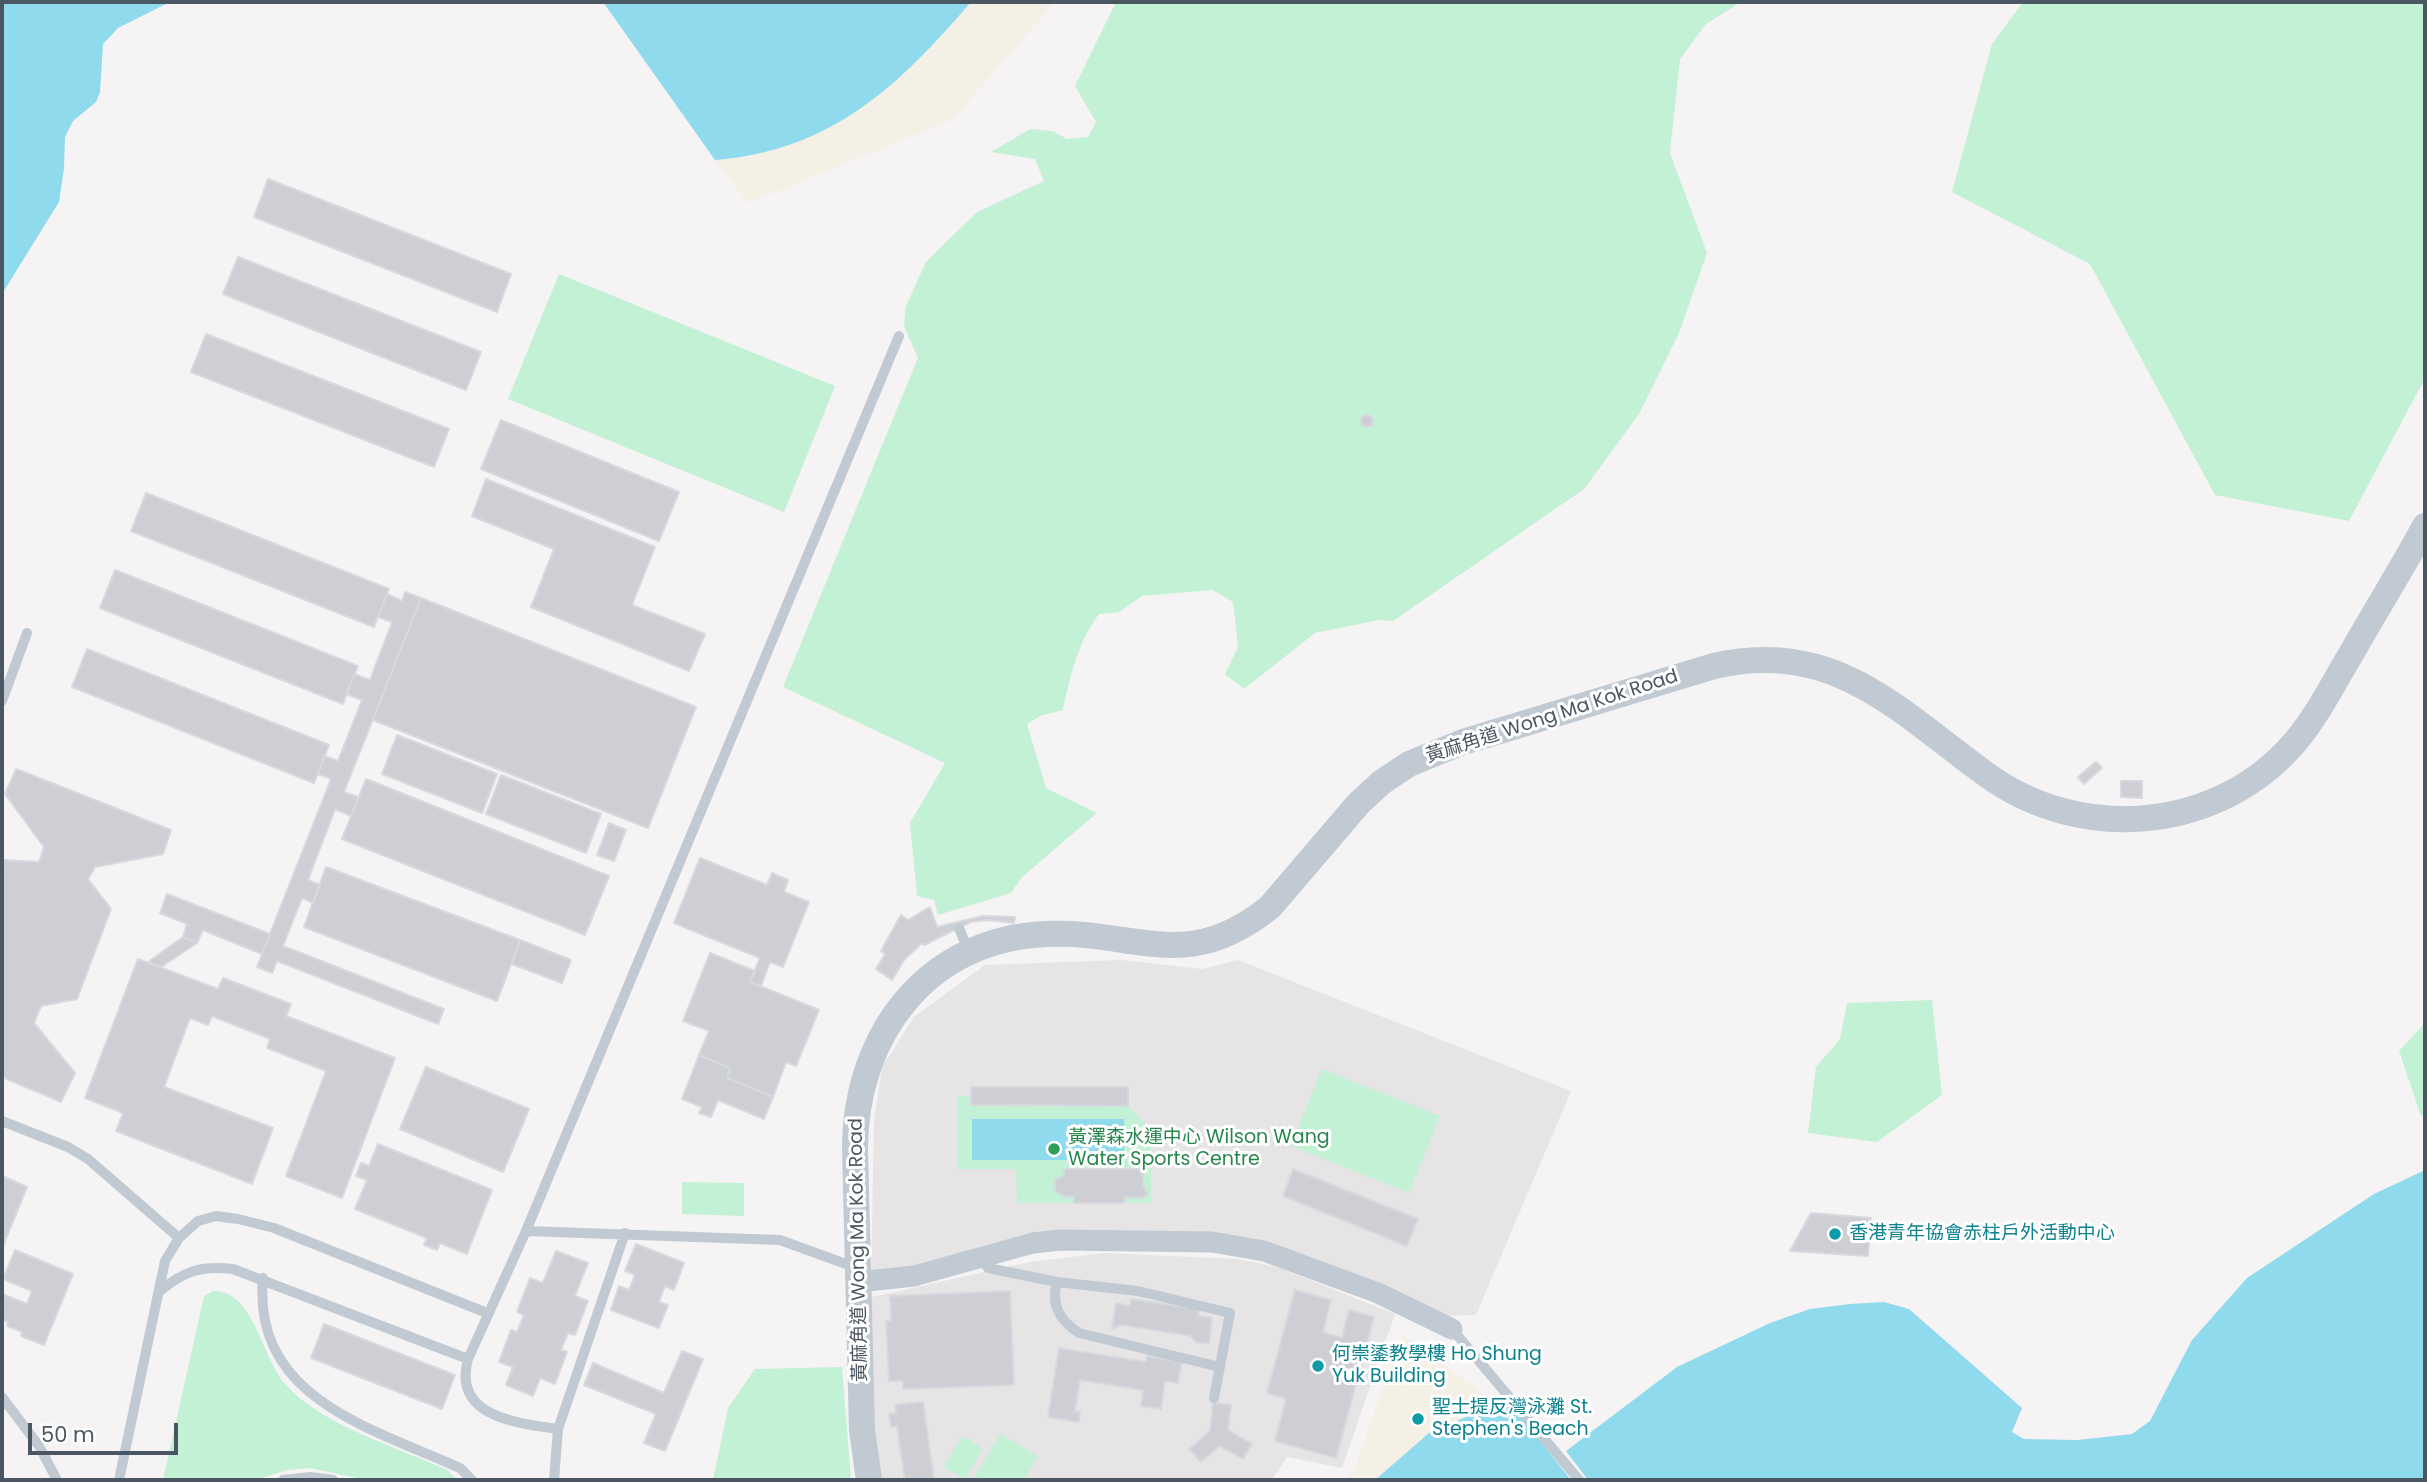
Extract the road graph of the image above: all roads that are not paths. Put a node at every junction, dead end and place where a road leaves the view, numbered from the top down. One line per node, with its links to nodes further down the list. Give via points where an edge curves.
1 (899, 336): 6 (lane)
2 (2425, 526): 10 (street, 黃麻角道 Wong Ma Kok Road, via 2299,738 2256,778 2180,813 2118,820 2048,807 1989,777 1919,722 1849,677 1806,663 1748,660 1714,666 1463,742 1409,764 1364,797 1270,907 1223,935 1156,946 1085,934 964,940 911,994 885,1028 866,1068 855,1129)
3 (27, 634): 4 (lane)
4 (2, 701)
5 (2, 1121): 8 (lane, via 88,1159)
6 (526, 1231): 7 (lane); 14 (lane)
7 (625, 1233): 10 (lane, via 780,1240); 20 (lane)
8 (179, 1238): 13 (lane, via 164,1261); 14 (lane, via 198,1221 216,1216 274,1228)
9 (980, 1258): 10 (street, via 914,1276); 12 (lane, via 988,1268); 15 (street, via 1033,1243 1070,1239 1241,1245 1378,1293)
10 (858, 1275): 27 (street, 黃麻角道 Wong Ma Kok Road, via 862,1430)
11 (263, 1279): 13 (lane, via 233,1269 200,1268 177,1277); 16 (lane); 25 (lane, via 262,1314 273,1348 305,1391 335,1410 460,1468)
12 (1057, 1282): 17 (lane, via 1053,1297 1058,1313 1079,1333); 17 (lane, via 1138,1291 1230,1313)
13 (160, 1291): 22 (lane)
14 (487, 1313): 16 (lane)
15 (1452, 1329): 28 (lane)
16 (468, 1359): 20 (lane, via 465,1387 477,1405 505,1419)
17 (1220, 1367): 19 (lane)
18 (2, 1397): 21 (lane, via 39,1446)
19 (1214, 1398)
20 (558, 1429): 26 (lane)
21 (57, 1480)
22 (119, 1480)
23 (283, 1480): 24 (lane)
24 (333, 1480)
25 (472, 1480)
26 (554, 1480)
27 (869, 1480)
28 (1579, 1480)

